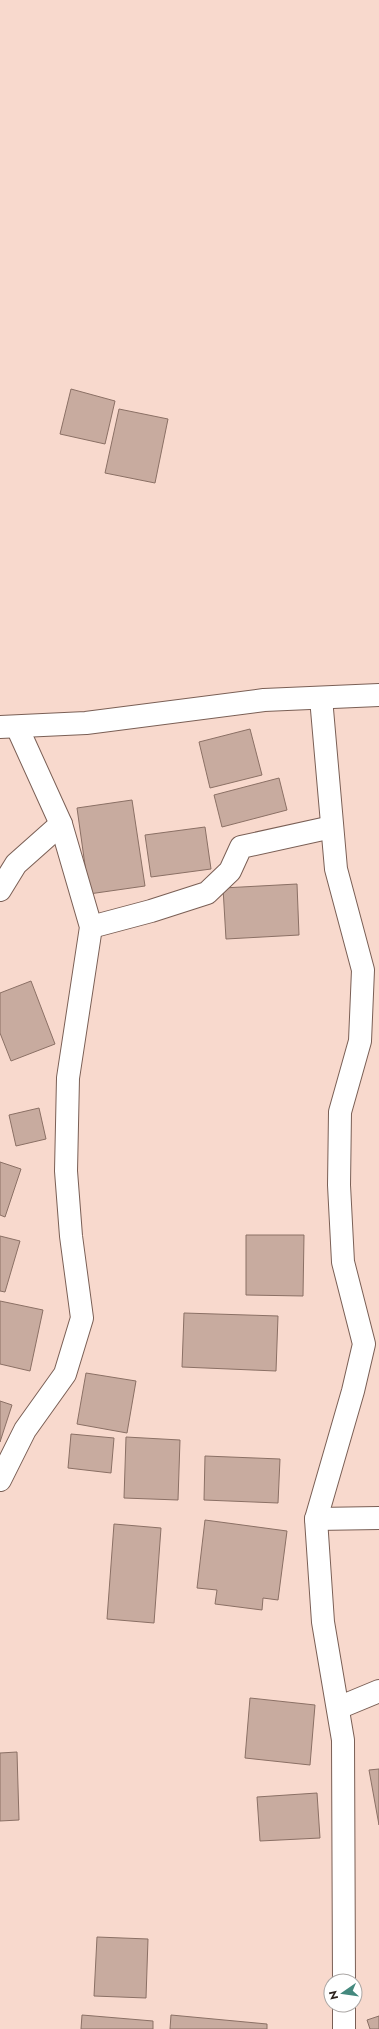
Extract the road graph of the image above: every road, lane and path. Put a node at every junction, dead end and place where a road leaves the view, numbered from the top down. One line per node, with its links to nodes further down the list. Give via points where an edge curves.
1 (379, 695): 2 (street)
2 (321, 698): 3 (street, via 264,700 86,723); 5 (street)
3 (8, 727): 4 (street)
4 (61, 824): 6 (street, via 16,864); 7 (street)
5 (332, 827): 7 (street, via 241,847 230,871 207,893 151,912); 10 (street, via 336,869 363,970 360,1041 340,1112 338,1185 343,1262 364,1344)
6 (0, 890)
7 (91, 927): 8 (street, via 68,1078 66,1163 82,1318 65,1374 25,1430)
8 (0, 1480)
9 (379, 1518): 10 (street)
10 (316, 1519): 12 (street, via 323,1622)
11 (379, 1691): 12 (street)
12 (338, 1708): 13 (street, via 343,1740)
13 (344, 1973)
14 (344, 2013): 15 (street)
15 (344, 2029)

